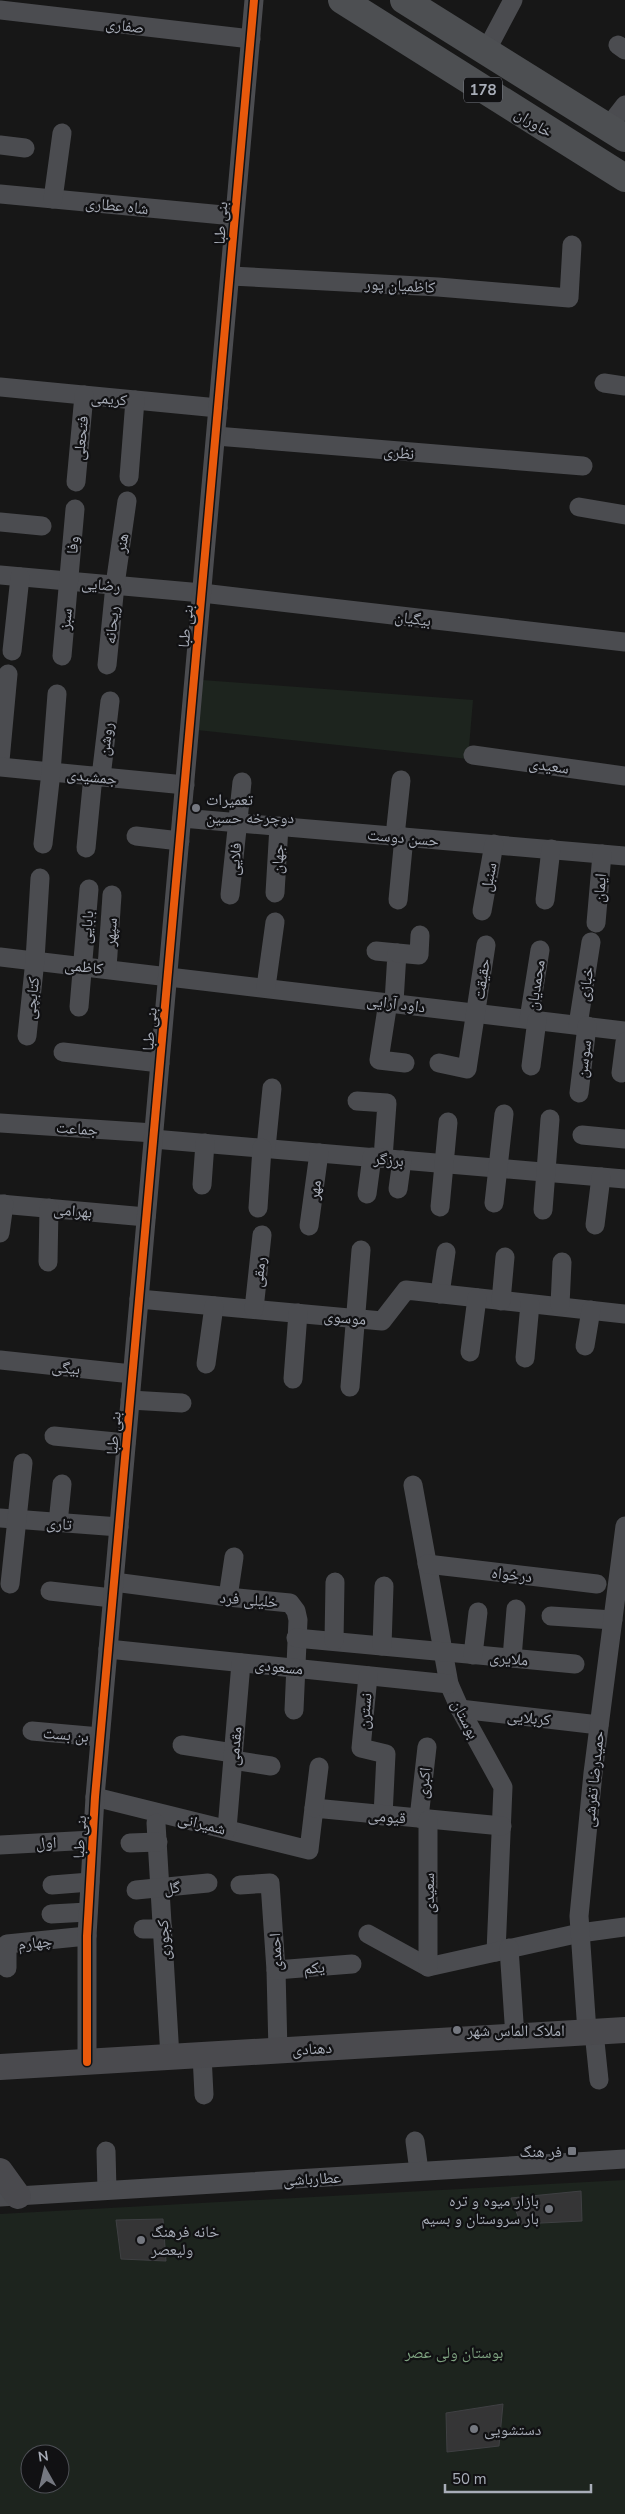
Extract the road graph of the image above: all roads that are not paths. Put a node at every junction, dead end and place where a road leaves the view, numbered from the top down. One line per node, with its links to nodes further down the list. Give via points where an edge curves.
1 (254, 0): 6 (street, بنی طبا)
2 (342, 0): 13 (main road, خاوران / 178)
3 (404, 0): 7 (main road, 178)
4 (513, 0): 7 (street)
5 (0, 10): 6 (street, صفاری)
6 (251, 39): 16 (street, بنی طبا)
7 (486, 51): 9 (main road, 178)
8 (625, 105): 9 (street)
9 (616, 132)
10 (62, 133): 15 (street)
11 (0, 145): 12 (street)
12 (25, 148)
13 (625, 178)
14 (0, 194): 15 (street, شاه عطاری)
15 (53, 199): 16 (street, شاه عطاری)
16 (234, 216): 18 (street, بنی طبا)
17 (572, 245): 18 (street, کاظمیان پور, via 569,298)
18 (231, 276): 24 (street, بنی طبا)
19 (604, 383): 20 (street)
20 (625, 386)
21 (0, 387): 22 (street, کریمی)
22 (84, 395): 23 (street, کریمی); 28 (street, فتحعلی)
23 (135, 400): 24 (street, کریمی); 27 (street)
24 (218, 408): 25 (street, بنی طبا)
25 (216, 436): 26 (street, نظری); 39 (street, بنی طبا)
26 (583, 466)
27 (129, 477)
28 (76, 482)
29 (128, 501): 38 (street, هنر)
30 (579, 507): 32 (street)
31 (75, 509): 37 (street, وفا)
32 (625, 515)
33 (0, 522): 34 (street)
34 (42, 526)
35 (0, 575): 36 (street, رضایی)
36 (20, 577): 37 (street, رضایی); 41 (street)
37 (68, 581): 38 (street, رضایی); 42 (street, سبز)
38 (115, 585): 39 (street, رضایی); 43 (street, ریحانه)
39 (202, 593): 40 (street, بیگیان); 55 (street, بنی طبا)
40 (625, 642)
41 (12, 651)
42 (62, 656)
43 (107, 665)
44 (8, 674): 48 (street)
45 (57, 694): 50 (street)
46 (110, 701): 51 (street, روشن)
47 (473, 755): 52 (street, سعیدی)
48 (0, 761)
49 (0, 767): 50 (street, جمشیدی)
50 (52, 772): 51 (street, جمشیدی); 62 (street)
51 (97, 776): 55 (street, جمشیدی); 64 (street, روشن)
52 (625, 776)
53 (401, 780): 60 (street)
54 (242, 782): 57 (street, فلایی)
55 (185, 785): 56 (street, بنی طبا)
56 (182, 818): 57 (street, حسن دوست); 61 (street, بنی طبا)
57 (237, 822): 58 (street, حسن دوست); 72 (street, فلایی)
58 (279, 826): 60 (street, حسن دوست); 70 (street, جهان)
59 (136, 836): 61 (street)
60 (400, 836): 63 (street, حسن دوست); 73 (street)
61 (180, 840): 86 (street, بنی طبا)
62 (43, 844)
63 (494, 844): 65 (street, حسن دوست); 75 (street, سنبل)
64 (86, 848)
65 (551, 849): 66 (street, حسن دوست); 74 (street)
66 (602, 854): 67 (street, حسن دوست); 77 (street, ایمان)
67 (625, 856)
68 (40, 878): 83 (street, کتابچی)
69 (89, 889): 84 (street, بابایی)
70 (275, 893)
71 (112, 895): 85 (street, سپهر)
72 (230, 895)
73 (398, 900)
74 (545, 900)
75 (482, 911)
76 (275, 922): 87 (street)
77 (596, 923)
78 (420, 935): 88 (street, via 419,955 386,948)
79 (591, 942): 92 (street, خبازی)
80 (486, 945): 90 (street, حقیقت)
81 (540, 950): 91 (street, محمدیان)
82 (0, 956): 83 (street, کاظمی)
83 (35, 960): 84 (street, کاظمی); 94 (street, کتابچی)
84 (82, 966): 85 (street, کاظمی); 89 (street, بابایی)
85 (107, 968): 86 (street, کاظمی)
86 (168, 975): 87 (street, داود آرایی); 97 (street, بنی طبا)
87 (266, 987): 88 (street, داود آرایی)
88 (391, 1002): 90 (street, داود آرایی); 98 (street, via 380,1060)
89 (79, 1007)
90 (476, 1012): 91 (street, داود آرایی); 99 (street, حقیقت, via 466,1069)
91 (533, 1019): 92 (street, داود آرایی); 100 (street)
92 (583, 1025): 93 (street, داود آرایی); 103 (street, سوسن)
93 (625, 1031)
94 (27, 1036)
95 (625, 1042): 101 (street)
96 (63, 1052): 97 (street)
97 (160, 1063): 110 (street, بنی طبا)
98 (405, 1063)
99 (439, 1063)
100 (531, 1066)
101 (621, 1073)
102 (272, 1088): 113 (street)
103 (579, 1092)
104 (357, 1101): 115 (street, via 386,1102)
105 (504, 1114): 117 (street)
106 (550, 1119): 118 (street)
107 (448, 1122): 116 (street)
108 (0, 1123): 110 (street, جماعت)
109 (582, 1135): 111 (street)
110 (154, 1136): 112 (street, برزگر); 130 (street, بنی طبا)
111 (625, 1139)
112 (206, 1143): 113 (street, برزگر); 121 (street)
113 (264, 1148): 114 (street, برزگر); 128 (street)
114 (318, 1153): 115 (street, برزگر); 132 (street, مهر)
115 (386, 1159): 116 (street, برزگر); 122 (street); 123 (street)
116 (444, 1164): 117 (street, برزگر); 126 (street)
117 (499, 1168): 118 (street, برزگر); 124 (street)
118 (545, 1172): 119 (street, برزگر); 129 (street)
119 (601, 1177): 120 (street, برزگر); 131 (street)
120 (625, 1179)
121 (202, 1185)
122 (398, 1189)
123 (367, 1194)
124 (494, 1203)
125 (2, 1204): 127 (street, بهرامی); 133 (street)
126 (440, 1207)
127 (50, 1208): 130 (street, بهرامی); 138 (street)
128 (258, 1208)
129 (543, 1210)
130 (146, 1217): 142 (street, بنی طبا)
131 (595, 1225)
132 (309, 1226)
133 (0, 1233)
134 (262, 1235): 147 (street, رمقی)
135 (360, 1250): 151 (street)
136 (446, 1252): 140 (street)
137 (505, 1257): 143 (street)
138 (48, 1262)
139 (562, 1262): 145 (street)
140 (440, 1294): 141 (street, موسوی); 151 (street, موسوی, via 406,1290 382,1321)
141 (477, 1298): 143 (street, موسوی); 153 (street)
142 (139, 1299): 146 (street, موسوی); 157 (street, بنی طبا)
143 (501, 1301): 144 (street, موسوی)
144 (530, 1304): 145 (street, موسوی); 154 (street)
145 (560, 1305): 148 (street, موسوی)
146 (214, 1306): 147 (street, موسوی); 156 (street)
147 (254, 1309): 149 (street, موسوی)
148 (591, 1310): 150 (street, موسوی); 152 (street)
149 (298, 1313): 151 (street, موسوی); 158 (street)
150 (625, 1314)
151 (355, 1318): 159 (street)
152 (585, 1346)
153 (470, 1352)
154 (525, 1358)
155 (0, 1360): 157 (street, بیگی)
156 (206, 1364)
157 (132, 1374): 160 (street, بنی طبا)
158 (293, 1379)
159 (350, 1387)
160 (130, 1400): 161 (street); 163 (street, بنی طبا)
161 (182, 1403)
162 (54, 1436): 163 (street)
163 (126, 1443): 169 (street, بنی طبا)
164 (23, 1463): 167 (street)
165 (62, 1484): 168 (street)
166 (413, 1485): 172 (street, بوستان)
167 (8, 1518): 168 (street, تاری); 174 (street)
168 (58, 1523): 169 (street, تاری)
169 (119, 1526): 177 (street, بنی طبا)
170 (625, 1527): 183 (street, حمیدرضا تفرشی)
171 (234, 1557): 179 (street)
172 (427, 1564): 175 (street, درخواه); 188 (street, بوستان)
173 (335, 1582): 185 (street)
174 (10, 1584)
175 (597, 1584)
176 (384, 1586): 186 (street)
177 (113, 1590): 178 (street, خلیلی فرد); 179 (street, خلیلی فرد); 187 (street, بنی طبا)
178 (50, 1592)
179 (228, 1597): 184 (street, خلیلی فرد, via 290,1603 296,1611)
180 (516, 1609): 190 (street)
181 (478, 1612): 189 (street)
182 (551, 1616): 183 (street)
183 (616, 1626): 198 (street, حمیدرضا تفرشی)
184 (296, 1638): 185 (street); 193 (street, خلیلی فرد)
185 (334, 1641): 186 (street)
186 (382, 1646): 188 (street)
187 (108, 1649): 191 (street, مسعودی); 200 (street, بنی طبا)
188 (443, 1652): 189 (street, ملایری); 195 (street, بوستان)
189 (473, 1654): 190 (street, ملایری)
190 (512, 1658): 192 (street, ملایری)
191 (241, 1663): 193 (street, مسعودی); 203 (street, مقدمی)
192 (575, 1664)
193 (294, 1668): 194 (street, مسعودی); 196 (street, خلیلی فرد)
194 (368, 1676): 195 (street, مسعودی); 208 (street, نسترن, via 361,1748 386,1754)
195 (449, 1684): 197 (street, بوستان)
196 (294, 1710)
197 (460, 1710): 198 (street, کربلایی); 211 (street, بوستان, via 503,1787)
198 (599, 1724): 228 (street, حمیدرضا تفرشی)
199 (32, 1732): 200 (street, بن بست)
200 (100, 1737): 206 (street, بنی طبا)
201 (182, 1744): 203 (street)
202 (427, 1747): 209 (street, اکبری)
203 (233, 1756): 204 (street); 212 (street, مقدمی)
204 (271, 1766)
205 (319, 1767): 207 (street)
206 (95, 1797): 212 (street, شمیرانی); 213 (street, بنی طبا)
207 (314, 1808): 208 (street, قیومی); 212 (street, شمیرانی, via 309,1850)
208 (383, 1816): 209 (street, قیومی)
209 (424, 1819): 211 (street, قیومی); 233 (street, سعیدی)
210 (156, 1823): 214 (street, کجوری)
211 (502, 1826): 231 (street, بوستان)
212 (227, 1830)
213 (92, 1840): 216 (street, اول); 217 (street, بنی طبا)
214 (158, 1842): 215 (street); 221 (street, کجوری)
215 (130, 1843)
216 (0, 1844)
217 (90, 1882): 219 (street); 223 (street, بنی طبا)
218 (208, 1883): 221 (street, گل)
219 (52, 1885)
220 (240, 1885): 235 (street, احمدی, via 270,1883)
221 (160, 1888): 222 (street, گل); 226 (street, کجوری)
222 (136, 1890)
223 (88, 1912): 224 (street); 230 (street, بنی طبا)
224 (51, 1914)
225 (625, 1927): 228 (street)
226 (163, 1929): 227 (street); 241 (street, کجوری)
227 (143, 1930)
228 (580, 1933): 231 (street); 237 (street, حمیدرضا تفرشی)
229 (368, 1934): 233 (street)
230 (87, 1936): 234 (street, چهارم, via 7,1944); 242 (street, بنی طبا)
231 (503, 1950): 233 (street); 238 (street, بوستان)
232 (352, 1964): 235 (street, یکم)
233 (428, 1967)
234 (8, 1968)
235 (276, 1970): 239 (street, احمدی)
236 (625, 2030): 237 (main road, دهنادی)
237 (591, 2032): 238 (main road, دهنادی); 244 (street, حمیدرضا تفرشی)
238 (515, 2036): 239 (main road, دهنادی)
239 (278, 2051): 240 (main road, دهنادی)
240 (202, 2055): 241 (main road, دهنادی); 245 (street)
241 (170, 2057): 242 (main road, دهنادی)
242 (87, 2062): 243 (main road, دهنادی)
243 (0, 2067)
244 (599, 2080)
245 (204, 2095)
246 (415, 2141): 250 (street)
247 (106, 2151): 251 (street)
248 (625, 2158): 250 (street, عطارباشی)
249 (0, 2171): 252 (main road)
250 (419, 2171): 251 (street, عطارباشی)
251 (107, 2190): 252 (street, عطارباشی)
252 (9, 2196)

